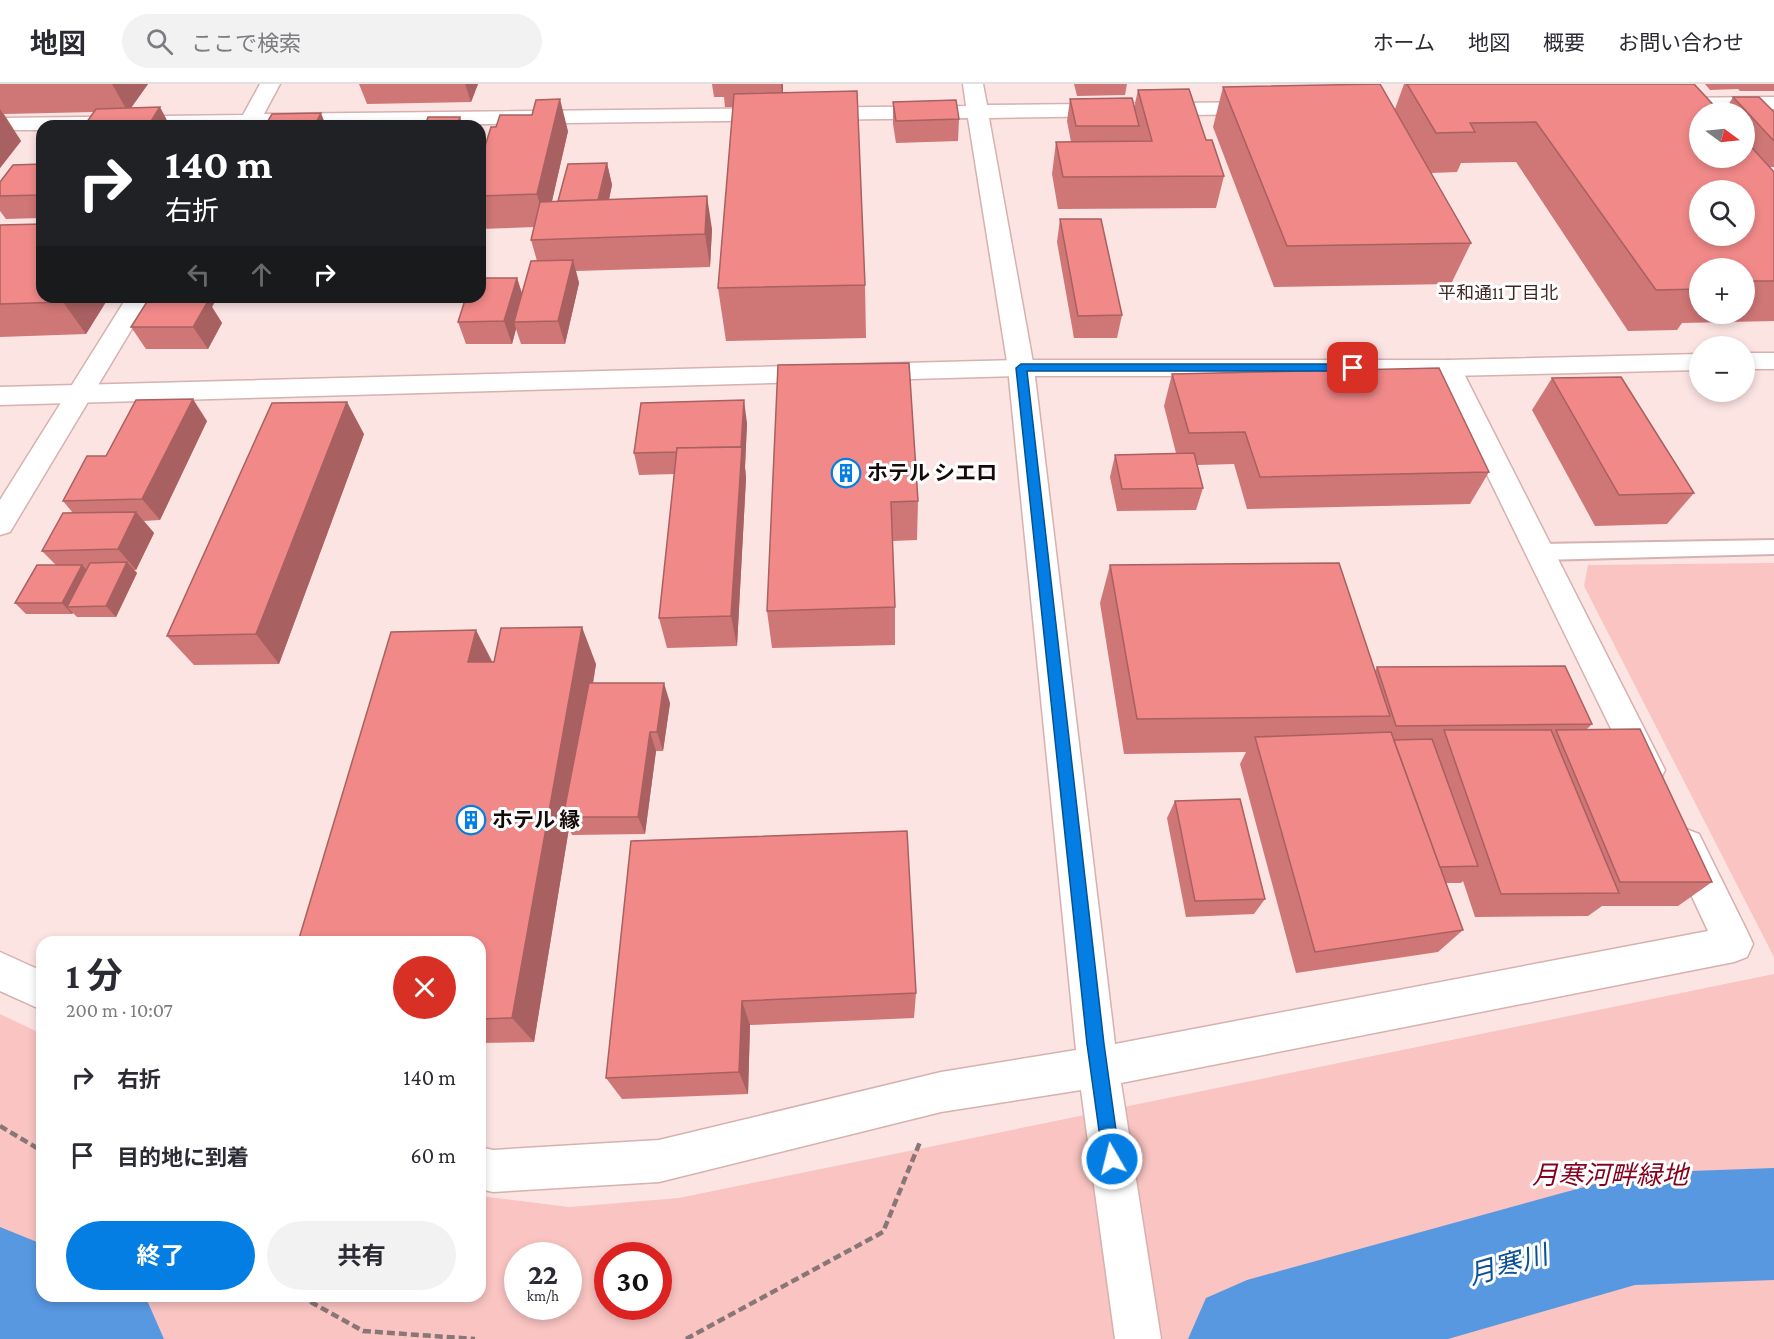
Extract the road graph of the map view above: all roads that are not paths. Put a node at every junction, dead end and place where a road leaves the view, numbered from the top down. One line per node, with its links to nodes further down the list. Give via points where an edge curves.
1 (270, 84): 8 (street)
2 (1657, 84): 7 (street)
3 (976, 97): 6 (street); 9 (street); 16 (street)
4 (1774, 103): 7 (street)
5 (1649, 104): 7 (street)
6 (1278, 108)
7 (1680, 112)
8 (250, 120)
9 (356, 120)
10 (0, 124): 11 (street)
11 (36, 124)
12 (135, 303): 18 (street)
13 (1774, 361): 15 (street)
14 (1689, 362): 17 (street)
15 (1755, 362)
16 (1021, 368): 17 (street); 18 (street); 25 (street)
17 (1448, 368): 22 (street)
18 (78, 394): 19 (street); 20 (street)
19 (0, 396)
20 (0, 524)
21 (1774, 547): 22 (lane)
22 (1540, 552): 25 (street, via 1734,944)
23 (0, 971): 24 (street)
24 (36, 988)
25 (1098, 1067): 26 (street, via 941,1092 659,1161); 27 (street)
26 (486, 1169)
27 (1138, 1339)

